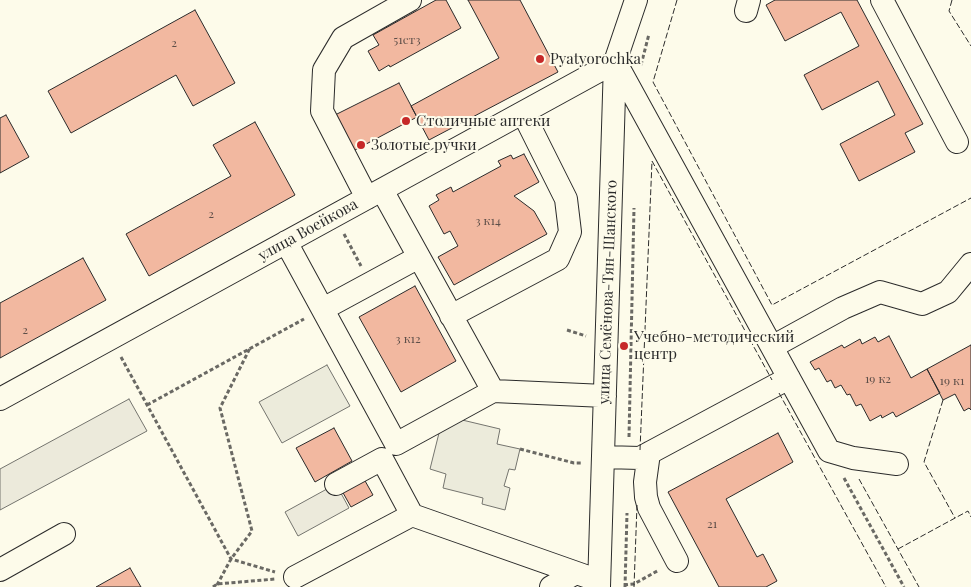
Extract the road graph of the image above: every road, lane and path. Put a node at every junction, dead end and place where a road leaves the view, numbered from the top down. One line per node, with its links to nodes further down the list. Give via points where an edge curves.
1 (410, 0): 9 (street, via 343,38 324,70 322,111)
2 (636, 0): 5 (street, улица Семёнова-Тян-Шанского)
3 (882, 0): 8 (street)
4 (651, 27): 6 (path)
5 (616, 62): 6 (street); 7 (street, улица Воейкова); 25 (street, улица Семёнова-Тян-Шанского)
6 (635, 99): 20 (street)
7 (523, 113): 9 (street, улица Воейкова); 17 (street, via 566,199 570,232 558,259)
8 (957, 142)
9 (374, 194): 12 (street, улица Воейкова); 13 (street)
10 (634, 205): 30 (path)
11 (343, 233): 15 (path)
12 (286, 242): 16 (street); 26 (street, улица Воейкова)
13 (418, 256): 15 (street); 17 (street)
14 (971, 264): 20 (street, via 948,292 922,304 880,292 843,308)
15 (370, 283): 16 (street)
16 (322, 309): 21 (path); 29 (street)
17 (451, 316): 24 (street)
18 (567, 330): 19 (path)
19 (594, 339)
20 (772, 347): 23 (street)
21 (250, 348): 27 (path); 37 (path, via 220,408 252,531)
22 (120, 356): 27 (path)
23 (789, 378): 30 (street); 32 (street, via 829,451)
24 (493, 391): 25 (street); 29 (street)
25 (605, 396): 31 (street, улица Семёнова-Тян-Шанского)
26 (0, 399)
27 (147, 405): 37 (path)
28 (520, 449): 31 (path, via 574,463)
29 (389, 452): 33 (street); 35 (street)
30 (639, 456): 31 (street); 38 (street, via 649,508)
31 (597, 460): 42 (street, улица Семёнова-Тян-Шанского)
32 (897, 464)
33 (336, 484)
34 (628, 507): 45 (path)
35 (412, 515): 40 (street); 41 (street)
36 (64, 534): 39 (street)
37 (231, 559): 41 (path); 44 (path)
38 (677, 561)
39 (0, 570)
40 (576, 573): 42 (street); 46 (street)
41 (295, 577): 44 (path)
42 (599, 582)
43 (634, 584): 45 (path)
44 (216, 586)
45 (625, 586)
46 (551, 587)

